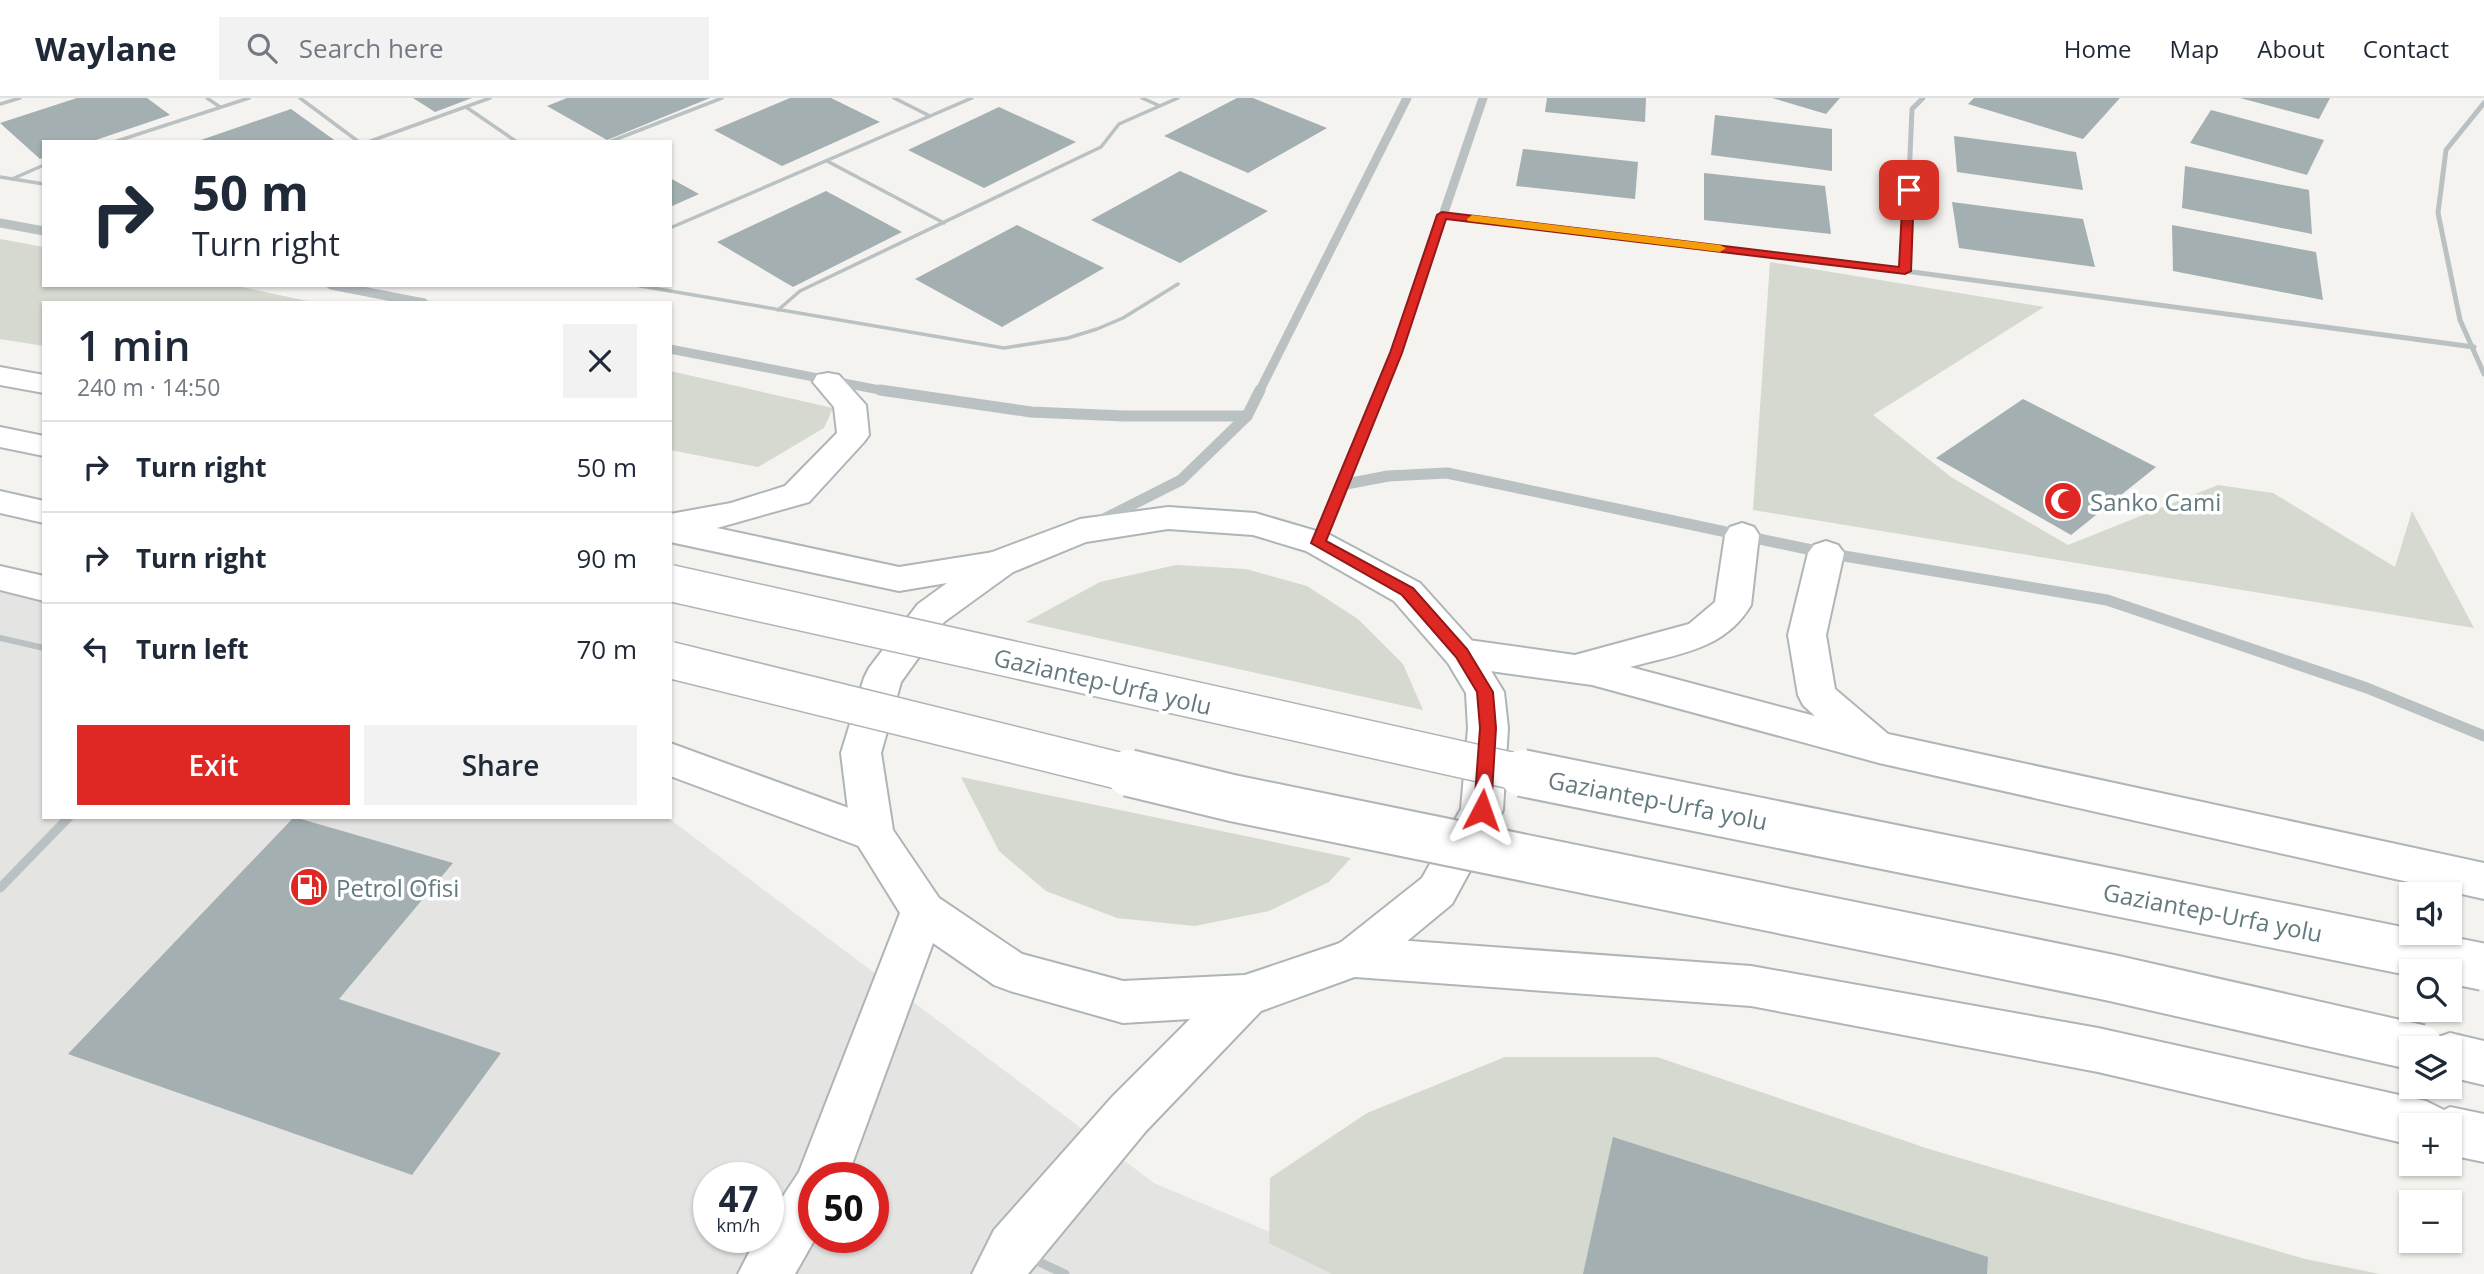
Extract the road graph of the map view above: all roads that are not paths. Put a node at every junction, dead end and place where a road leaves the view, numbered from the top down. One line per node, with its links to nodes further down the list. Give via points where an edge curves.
1 (20, 98): 15 (lane)
2 (207, 98): 17 (lane)
3 (249, 98): 17 (lane)
4 (300, 98): 21 (lane)
5 (491, 98): 18 (lane)
6 (722, 98): 24 (lane)
7 (894, 98): 19 (lane)
8 (972, 98): 19 (lane)
9 (1142, 98): 16 (lane)
10 (1178, 98): 16 (lane)
11 (1407, 98): 47 (street)
12 (1483, 98): 30 (street)
13 (1923, 98): 35 (street, via 1912,110)
14 (2484, 103): 41 (street, via 2446,150 2438,213 2460,320)
15 (0, 104)
16 (1160, 106): 31 (lane, via 1119,124 1101,147)
17 (220, 107): 20 (lane)
18 (466, 107): 22 (lane); 23 (lane)
19 (930, 116): 25 (lane)
20 (120, 140)
21 (356, 140)
22 (374, 140)
23 (514, 140)
24 (614, 140)
25 (827, 161): 31 (lane); 33 (lane)
26 (42, 166): 28 (lane)
27 (0, 177): 28 (lane)
28 (12, 179): 29 (lane)
29 (42, 184)
30 (1442, 215): 35 (street); 50 (street, via 1396,353)
31 (944, 222): 40 (lane, via 800,291)
32 (0, 223): 34 (street)
33 (672, 227)
34 (42, 232)
35 (1905, 271): 41 (street)
36 (1178, 284): 40 (lane, via 1097,329 1004,348)
37 (341, 287): 39 (street)
38 (646, 287): 40 (lane)
39 (414, 301)
40 (778, 310)
41 (2474, 347): 43 (street)
42 (672, 349): 45 (street)
43 (2484, 374)
44 (0, 376): 46 (main road)
45 (828, 382): 47 (street, via 1003,409); 53 (main road, via 850,405 853,435 797,494)
46 (42, 384)
47 (1247, 416): 55 (street, via 1181,480)
48 (0, 437): 49 (main road)
49 (42, 446)
50 (1341, 485): 56 (street, via 1388,476 1447,474); 57 (street)
51 (0, 502): 52 (main road)
52 (42, 512)
53 (672, 528)
54 (672, 528): 59 (main road, via 900,579)
55 (1080, 531): 57 (main road, via 1168,519 1255,524); 59 (main road)
56 (1742, 535): 58 (street); 67 (main road, via 1733,606 1723,617 1701,634)
57 (1318, 543): 65 (main road, via 1408,592)
58 (1826, 553): 68 (street, via 2107,600 2367,688); 69 (main road, via 1807,635 1816,695)
59 (1000, 563): 72 (main road, via 931,613 883,677 861,753)
60 (0, 578): 62 (main road)
61 (672, 583): 77 (main road, Gaziantep-Urfa yolu, bridge, via 1434,755)
62 (42, 588)
63 (0, 638): 64 (street)
64 (42, 648)
65 (1461, 653): 67 (main road); 76 (main road, via 1485,692 1488,728 1482,810 1437,891)
66 (672, 660): 79 (main road, bridge, via 1232,798 2112,978)
67 (1576, 669): 69 (main road)
68 (2484, 736)
69 (1879, 748): 73 (main road)
70 (672, 760): 72 (main road)
71 (67, 819): 74 (street)
72 (872, 834): 75 (main road)
73 (2484, 881)
74 (0, 888)
75 (923, 911): 78 (main road, via 1010,971 1123,1002); 85 (main road)
76 (1355, 957): 78 (main road); 82 (main road, via 1751,986 2098,1050)
77 (2484, 967)
78 (1245, 996): 87 (main road, via 1129,1114)
79 (2399, 1043)
80 (2462, 1058): 81 (main road)
81 (2484, 1063)
82 (2399, 1119)
83 (2462, 1134): 84 (main road)
84 (2484, 1139)
85 (828, 1162)
86 (798, 1218): 88 (main road)
87 (1006, 1262): 89 (street)
88 (765, 1274)
89 (1065, 1274)

